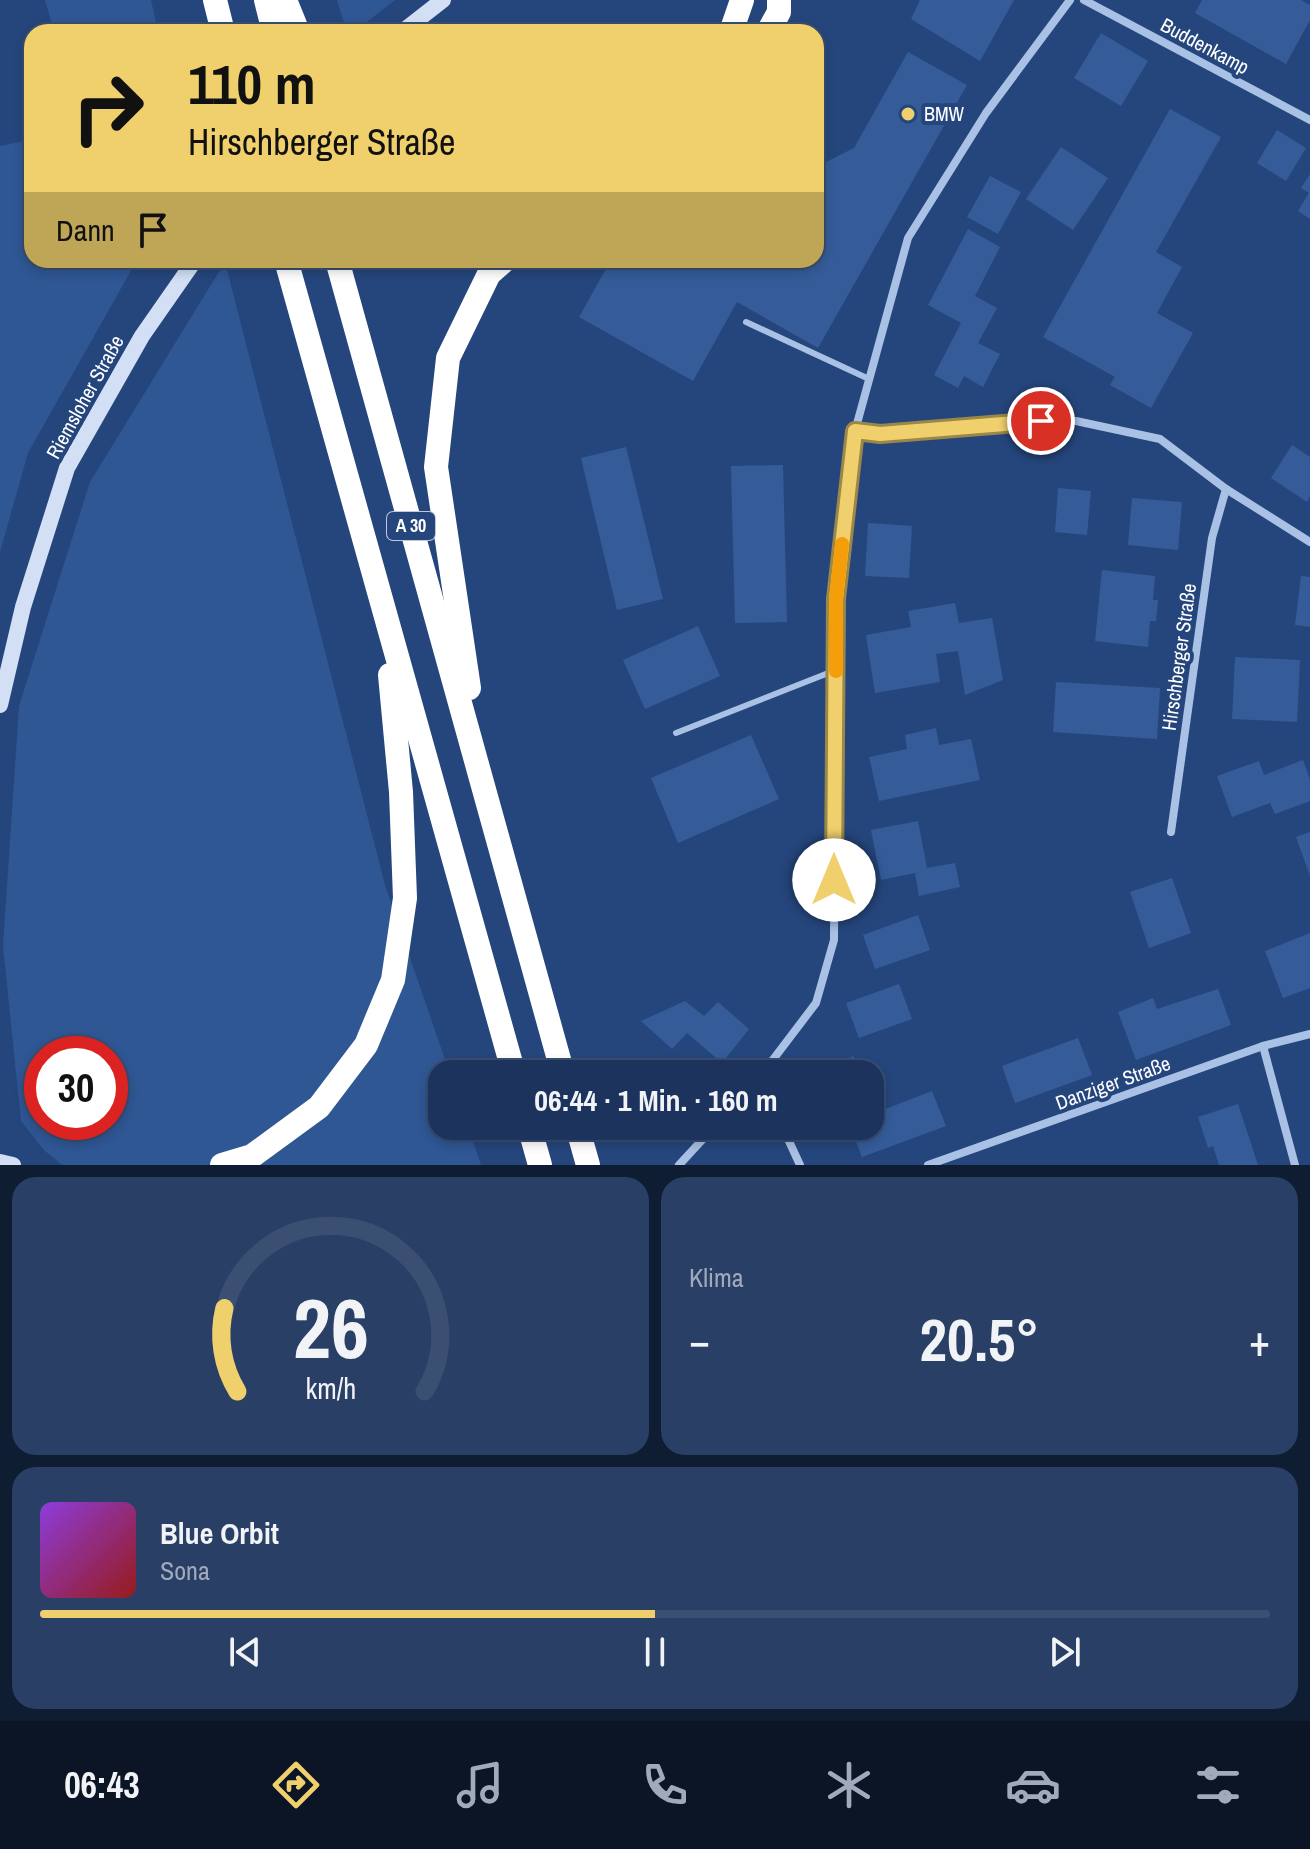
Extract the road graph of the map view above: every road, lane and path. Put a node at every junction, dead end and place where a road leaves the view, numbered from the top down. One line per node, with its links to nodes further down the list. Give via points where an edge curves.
1 (215, 0): 9 (highway)
2 (266, 0): 10 (highway)
3 (285, 0): 11 (highway)
4 (443, 0): 12 (main road)
5 (742, 0): 13 (highway)
6 (779, 0): 14 (highway)
7 (1070, 0): 21 (street, via 986,113 908,238)
8 (1084, 0): 15 (street, Buddenkamp)
9 (221, 24)
10 (272, 24)
11 (295, 24)
12 (412, 24)
13 (734, 24)
14 (772, 24)
15 (1310, 120)
16 (189, 268): 27 (main road, Riemsloher Straße, via 142,336 67,468 23,607)
17 (288, 268): 25 (highway, A 30)
18 (339, 268): 29 (highway, A 30)
19 (496, 268): 29 (highway, via 448,358 436,467)
20 (746, 322): 21 (lane)
21 (869, 379): 22 (street)
22 (855, 431): 23 (street, via 880,434 1076,421 1160,439); 26 (street, via 836,599)
23 (1226, 489): 24 (street); 30 (street, Hirschberger Straße, via 1212,538)
24 (1310, 542)
25 (383, 609): 33 (highway, A 30); 42 (highway, via 401,792 405,898 393,980 366,1045 319,1107 252,1156)
26 (836, 670): 28 (lane); 35 (street, via 834,940 816,1003)
27 (0, 705)
28 (676, 733)
29 (485, 793): 34 (highway, A 30)
30 (1171, 832)
31 (1310, 1034): 32 (street, Danziger Straße)
32 (1263, 1046): 47 (street, Danziger Straße); 48 (street)
33 (510, 1060)
34 (559, 1060)
35 (773, 1060)
36 (533, 1140): 43 (highway)
37 (581, 1140): 44 (highway)
38 (702, 1140): 45 (street)
39 (788, 1140): 46 (street)
40 (0, 1162): 41 (main road)
41 (13, 1165)
42 (222, 1165)
43 (540, 1165)
44 (588, 1165)
45 (679, 1165)
46 (800, 1165)
47 (928, 1165)
48 (1295, 1165)

